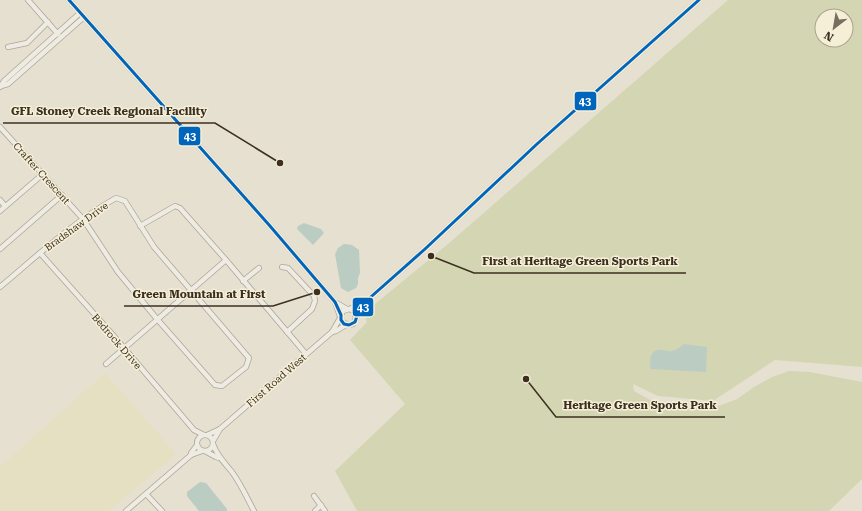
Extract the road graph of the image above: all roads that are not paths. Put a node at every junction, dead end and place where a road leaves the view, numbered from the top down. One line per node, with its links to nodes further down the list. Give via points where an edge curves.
1 (28, 0): 5 (street)
2 (69, 0): 4 (street)
3 (699, 0): 26 (street, via 536,144)
4 (82, 15): 6 (street); 25 (street)
5 (48, 22): 6 (street); 7 (street, via 27,43)
6 (59, 35): 8 (street, via 8,84)
7 (8, 47)
8 (0, 87)
9 (0, 127): 10 (street, Crafter Crescent)
10 (43, 174): 11 (street, Crafter Crescent); 13 (street)
11 (62, 195): 15 (street, Crafter Crescent); 17 (street)
12 (0, 200): 13 (street)
13 (5, 206): 14 (street)
14 (0, 211)
15 (84, 219): 16 (street, Bradshaw Drive, via 116,198 125,201); 18 (street, Bradshaw Drive); 30 (street, Crafter Crescent, via 118,272)
16 (140, 226): 19 (street, via 174,206 180,208); 24 (street, Bradshaw Drive, via 154,247)
17 (0, 249)
18 (40, 253): 23 (street, Bradshaw Drive); 34 (street, Bedrock Drive)
19 (226, 260): 22 (street); 24 (street)
20 (282, 267): 32 (street, via 288,268 314,296 315,301 312,309)
21 (259, 268): 22 (street)
22 (243, 281): 32 (street)
23 (0, 287)
24 (191, 290): 30 (street); 30 (street, Bradshaw Drive, via 249,358 246,367 222,386 215,385)
25 (335, 302): 27 (street); 28 (street)
26 (364, 303): 27 (street); 29 (street)
27 (348, 309): 28 (street, via 343,311); 29 (street, via 354,311)
28 (340, 317): 31 (street); 33 (street, First Road West)
29 (356, 318): 31 (street, via 353,324)
30 (157, 320): 34 (street)
31 (346, 325): 33 (street, First Road West)
32 (287, 332): 35 (street)
33 (332, 332): 35 (street, First Road West)
34 (124, 348): 36 (street); 38 (street, Bedrock Drive)
35 (306, 354): 37 (street, First Road West)
36 (106, 364)
37 (220, 429): 39 (street, First Road West); 41 (street, First Road West)
38 (194, 430): 39 (street, Bedrock Drive); 40 (street, Bedrock Drive)
39 (206, 435): 40 (street, First Road West); 41 (street, via 212,438)
40 (197, 442): 42 (street); 43 (street, First Road West)
41 (213, 442): 42 (street, First Road West, via 210,449); 44 (street)
42 (204, 451): 43 (street, First Road West); 44 (street)
43 (191, 455): 45 (street, First Road West)
44 (219, 458): 50 (street, via 232,472)
45 (146, 494): 48 (street, First Road West); 49 (street)
46 (314, 496): 47 (street)
47 (321, 505): 51 (street); 52 (street)
48 (126, 511)
49 (162, 511)
50 (254, 511)
51 (315, 511)
52 (325, 511)

